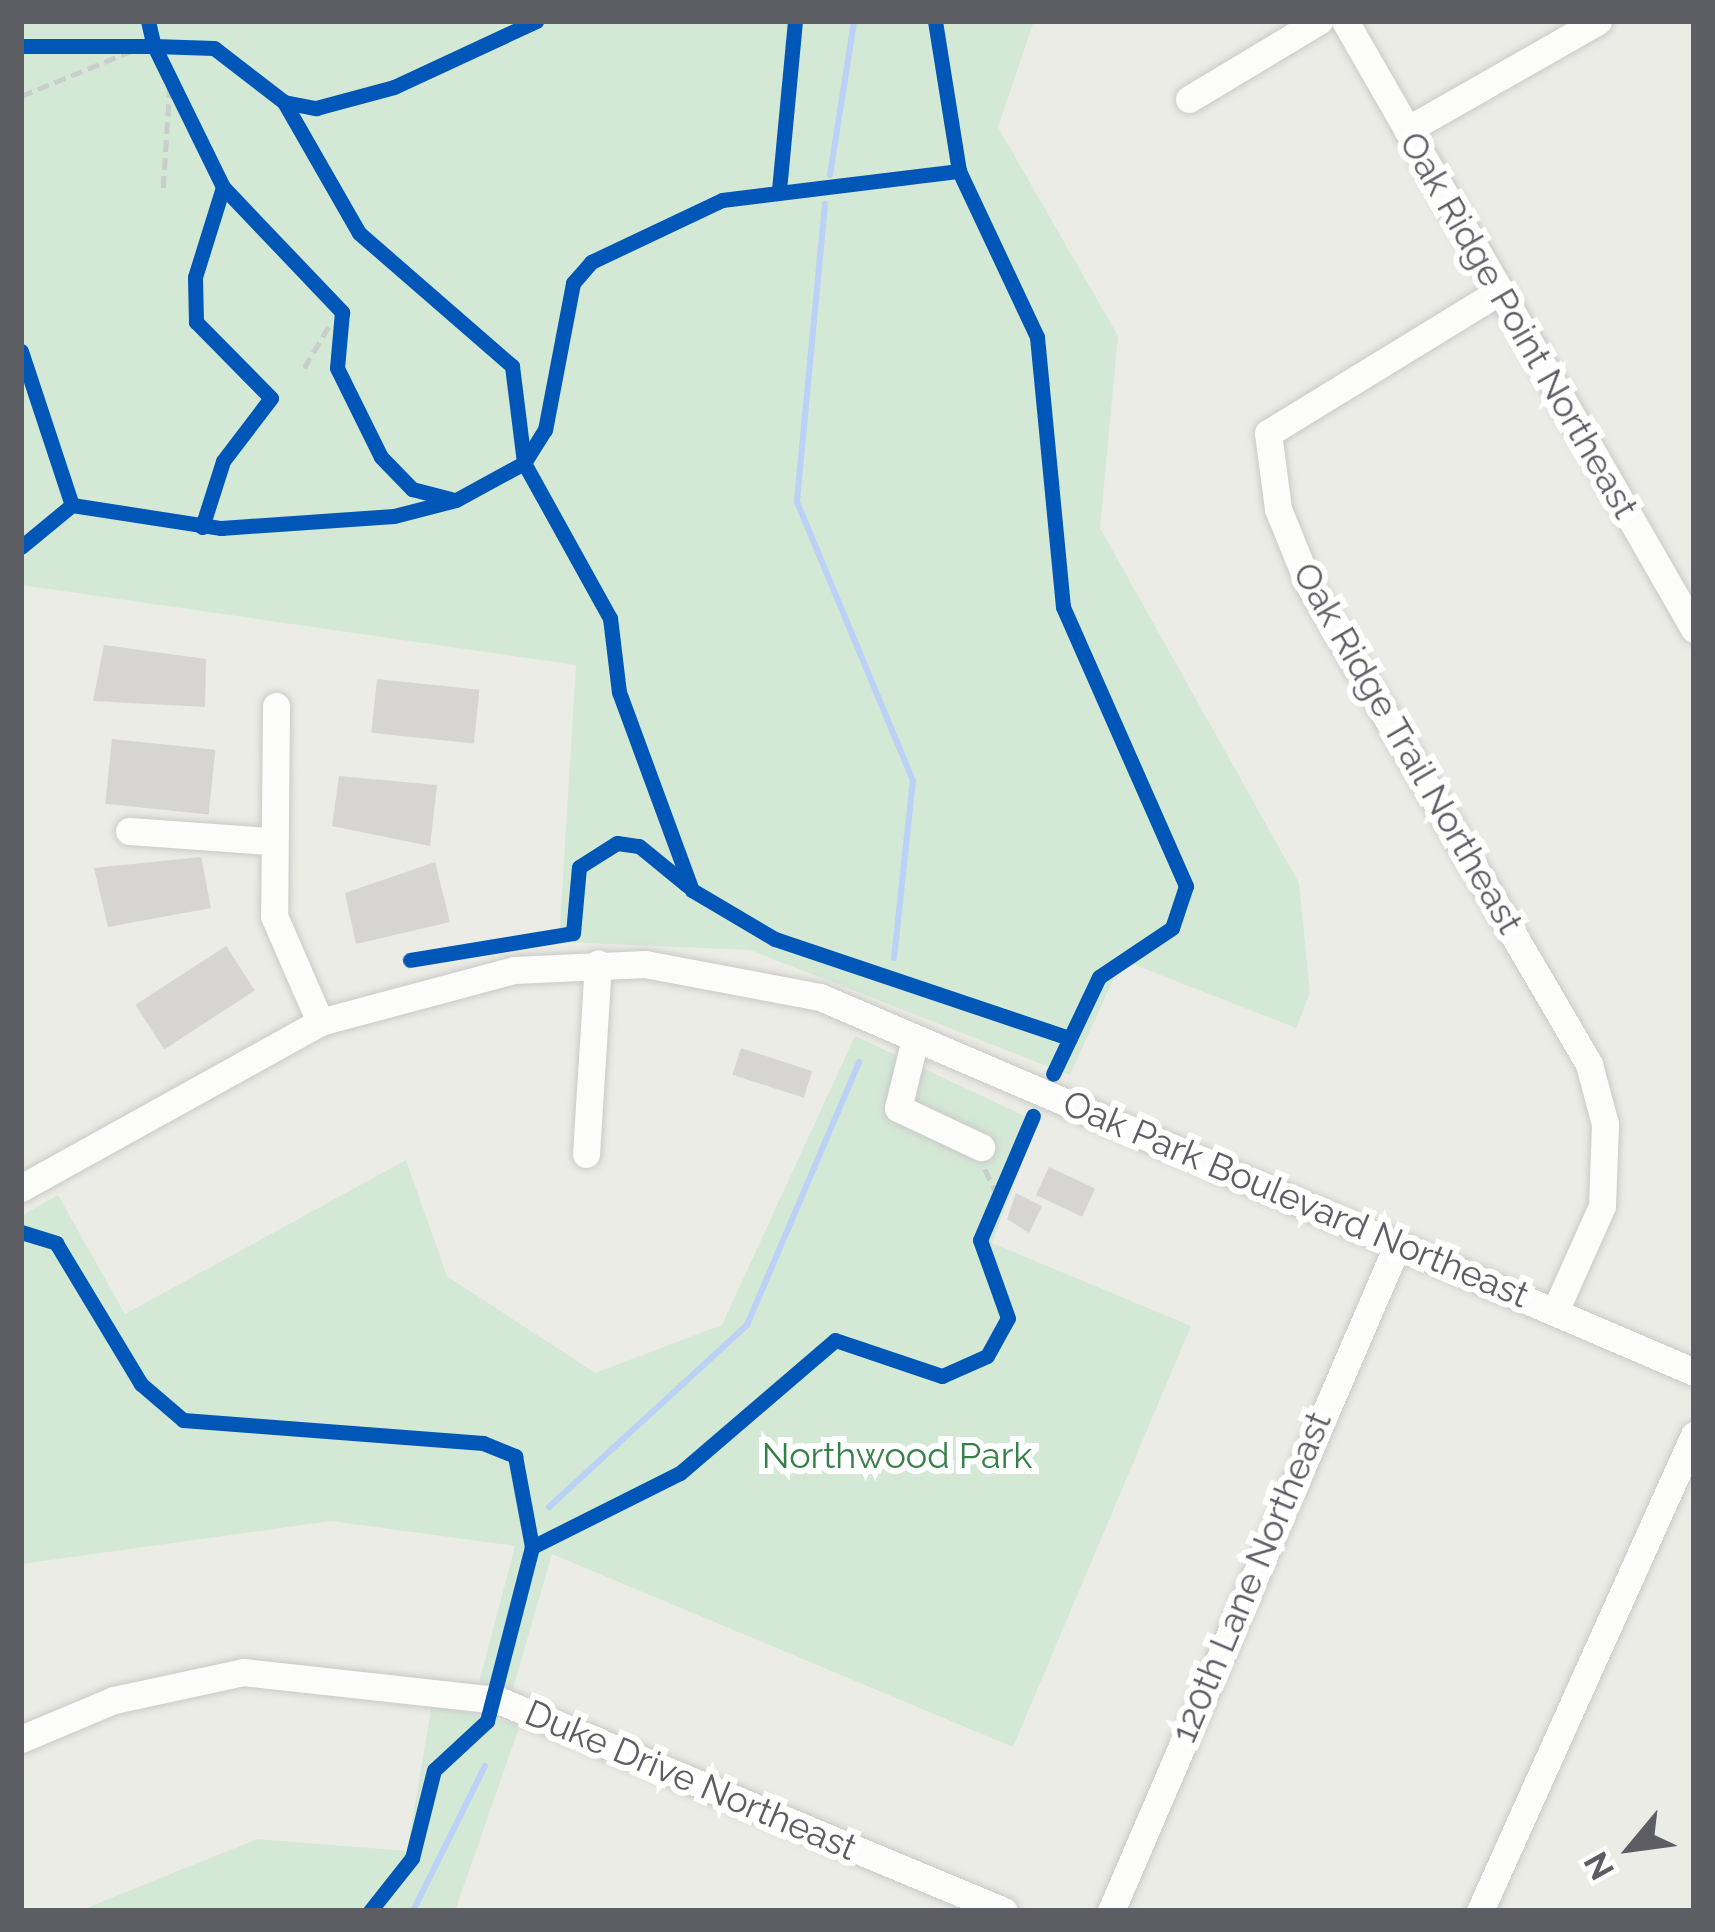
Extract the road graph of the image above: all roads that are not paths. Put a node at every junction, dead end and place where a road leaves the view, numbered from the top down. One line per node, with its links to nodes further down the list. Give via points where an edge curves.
1 (1319, 21): 4 (street)
2 (1345, 21): 5 (street, Oak Ridge Point Northeast)
3 (1598, 21): 5 (street)
4 (1190, 99)
5 (1407, 130): 6 (street, Oak Ridge Point Northeast)
6 (1500, 291): 7 (street, Oak Ridge Point Northeast); 18 (street, Oak Ridge Trail Northeast, via 1268,433 1278,509 1308,583 1588,1064 1604,1124 1601,1206)
7 (1694, 629)
8 (276, 706): 10 (street)
9 (129, 831): 10 (street)
10 (270, 841): 12 (street, via 274,916)
11 (598, 963): 12 (street, Oak Park Boulevard Northeast, via 408,992); 13 (street, Oak Park Boulevard Northeast, via 820,997); 15 (street)
12 (320, 1022): 16 (street, Oak Park Boulevard Northeast)
13 (915, 1039): 14 (street, via 898,1108); 17 (street, Oak Park Boulevard Northeast)
14 (981, 1148)
15 (586, 1154)
16 (21, 1188)
17 (1396, 1246): 18 (street, Oak Park Boulevard Northeast); 23 (street, 120th Lane Northeast)
18 (1556, 1309): 19 (street, Oak Park Boulevard Northeast)
19 (1694, 1372)
20 (1694, 1435): 24 (street)
21 (21, 1739): 22 (street, Duke Drive Northeast, via 114,1700 243,1672 497,1700)
22 (1004, 1911)
23 (1111, 1911)
24 (1480, 1911)

